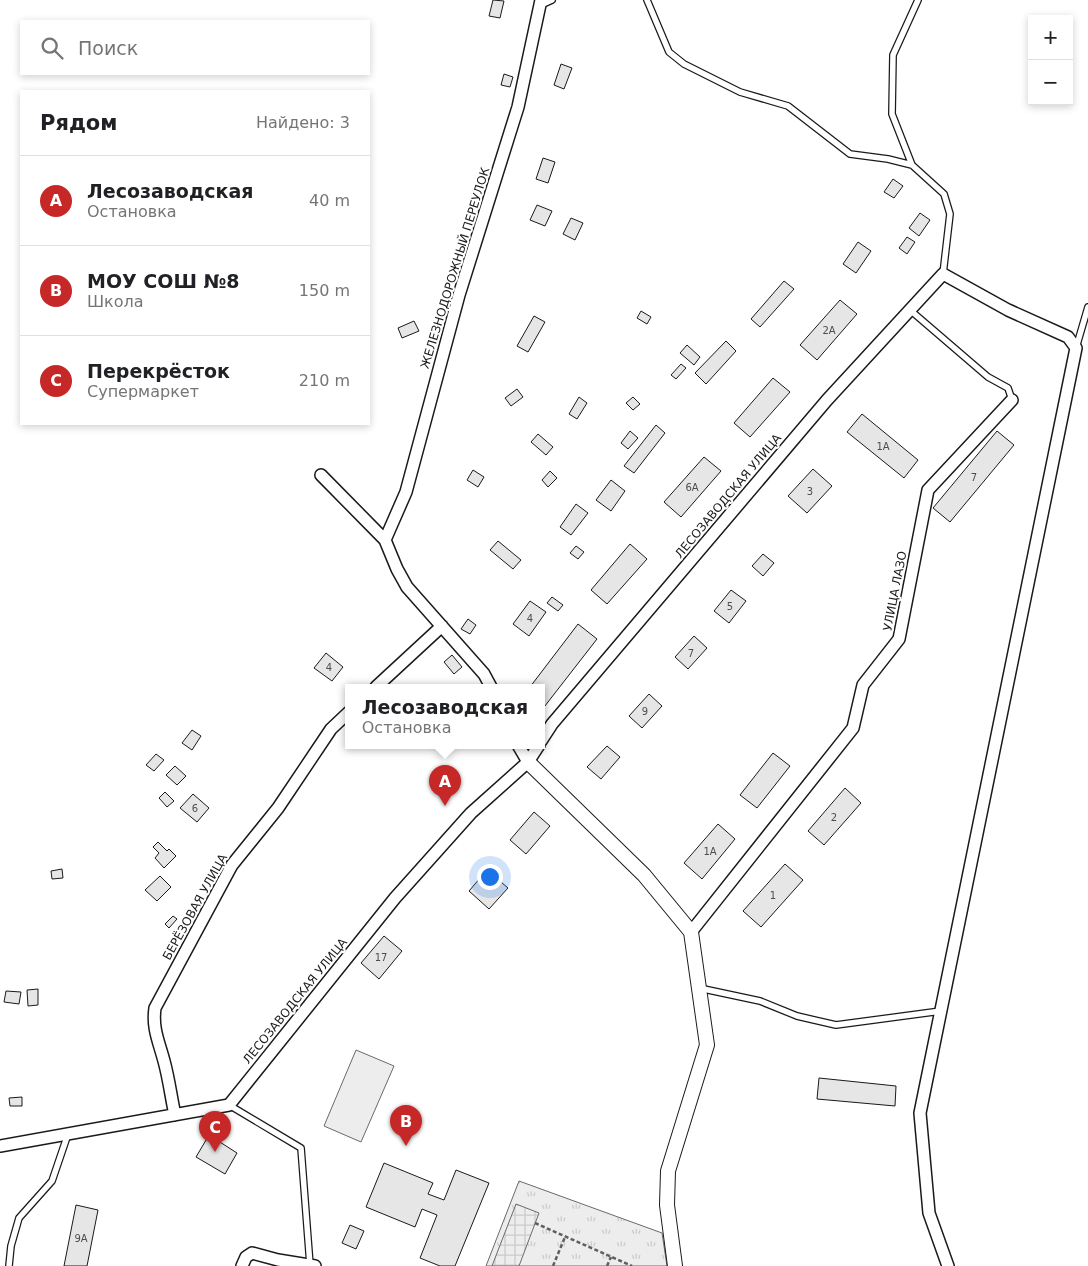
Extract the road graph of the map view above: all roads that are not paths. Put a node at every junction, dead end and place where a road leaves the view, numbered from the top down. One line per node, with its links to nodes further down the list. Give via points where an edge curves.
1 (552, 0): 4 (lane)
2 (647, 0): 5 (lane, via 669,52 684,64 740,92 788,106 850,154)
3 (918, 0): 5 (lane, via 894,55 892,114)
4 (541, 2): 12 (street, ЖЕЛЕЗНОДОРОЖНЫЙ ПЕРЕУЛОК, via 518,107 460,295 406,492)
5 (912, 165): 6 (lane, via 944,194 950,214)
6 (942, 274): 8 (street, ЛЕСОЗАВОДСКАЯ УЛИЦА); 9 (street, via 1008,310 1068,337)
7 (1088, 307): 9 (lane)
8 (910, 310): 10 (lane, via 988,377 1008,388); 17 (street, ЛЕСОЗАВОДСКАЯ УЛИЦА, via 814,415)
9 (1076, 348): 23 (street)
10 (1012, 400): 21 (street, УЛИЦА ЛАЗО, via 928,490 899,639 863,685 853,728)
11 (321, 475): 12 (street)
12 (385, 540): 13 (street, via 407,587)
13 (442, 626): 14 (street); 15 (street)
14 (379, 684)
15 (489, 684)
16 (345, 716): 25 (street, БЕРЁЗОВАЯ УЛИЦА, via 331,729 278,808 232,865 155,1008 153,1022)
17 (545, 735)
18 (520, 749): 20 (street)
19 (536, 749): 20 (street, ЛЕСОЗАВОДСКАЯ УЛИЦА)
20 (528, 762): 21 (street, via 644,876); 24 (street, ЛЕСОЗАВОДСКАЯ УЛИЦА, via 471,813 395,898)
21 (691, 932): 22 (street)
22 (699, 988): 23 (lane, via 760,1001 797,1016 836,1025); 31 (street, via 707,1045 668,1171 667,1205)
23 (940, 1011): 32 (street, via 920,1113 929,1213)
24 (229, 1105): 25 (street); 28 (lane, via 301,1148)
25 (175, 1115): 26 (street)
26 (68, 1134): 27 (street); 29 (lane, via 52,1181 19,1218)
27 (0, 1146)
28 (313, 1265): 30 (street, via 252,1253)
29 (9, 1266)
30 (242, 1266)
31 (675, 1266)
32 (948, 1266)

